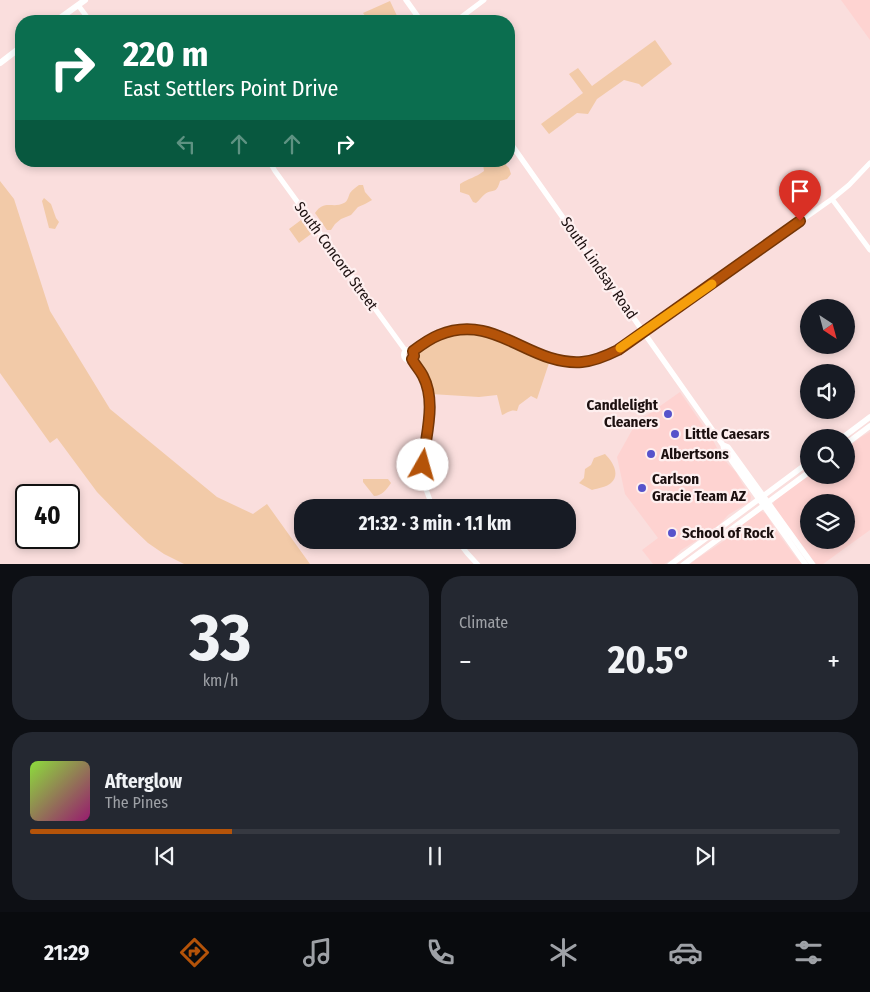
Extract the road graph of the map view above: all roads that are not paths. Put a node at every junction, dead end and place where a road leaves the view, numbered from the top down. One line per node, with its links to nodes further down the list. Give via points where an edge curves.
1 (85, 0): 4 (main road)
2 (406, 0): 7 (main road)
3 (484, 0): 8 (street)
4 (78, 5): 5 (main road); 6 (street)
5 (64, 15)
6 (86, 15)
7 (417, 15)
8 (464, 15)
9 (15, 51): 10 (main road)
10 (0, 62)
11 (515, 149): 16 (main road, South Lindsay Road)
12 (870, 163): 14 (street)
13 (273, 167): 17 (street, South Concord Street)
14 (832, 199): 15 (street); 16 (street)
15 (870, 250)
16 (644, 332): 18 (street, via 611,354 582,362 565,362 493,333 472,329 442,334); 26 (main road, South Lindsay Road, via 724,450)
17 (405, 350): 18 (street); 19 (street, via 404,357)
18 (413, 351): 19 (street)
19 (412, 359): 27 (street, via 428,392 430,408 423,472)
20 (870, 417): 22 (main road)
21 (870, 426): 23 (main road)
22 (853, 429)
23 (855, 437)
24 (800, 469): 26 (main road)
25 (800, 479): 28 (main road)
26 (761, 498): 28 (main road, South Lindsay Road); 30 (main road)
27 (430, 499)
28 (765, 504): 33 (main road); 34 (main road, South Lindsay Road)
29 (464, 549): 31 (street)
30 (679, 558): 32 (main road); 33 (main road)
31 (478, 564)
32 (670, 564)
33 (683, 564)
34 (809, 564)

